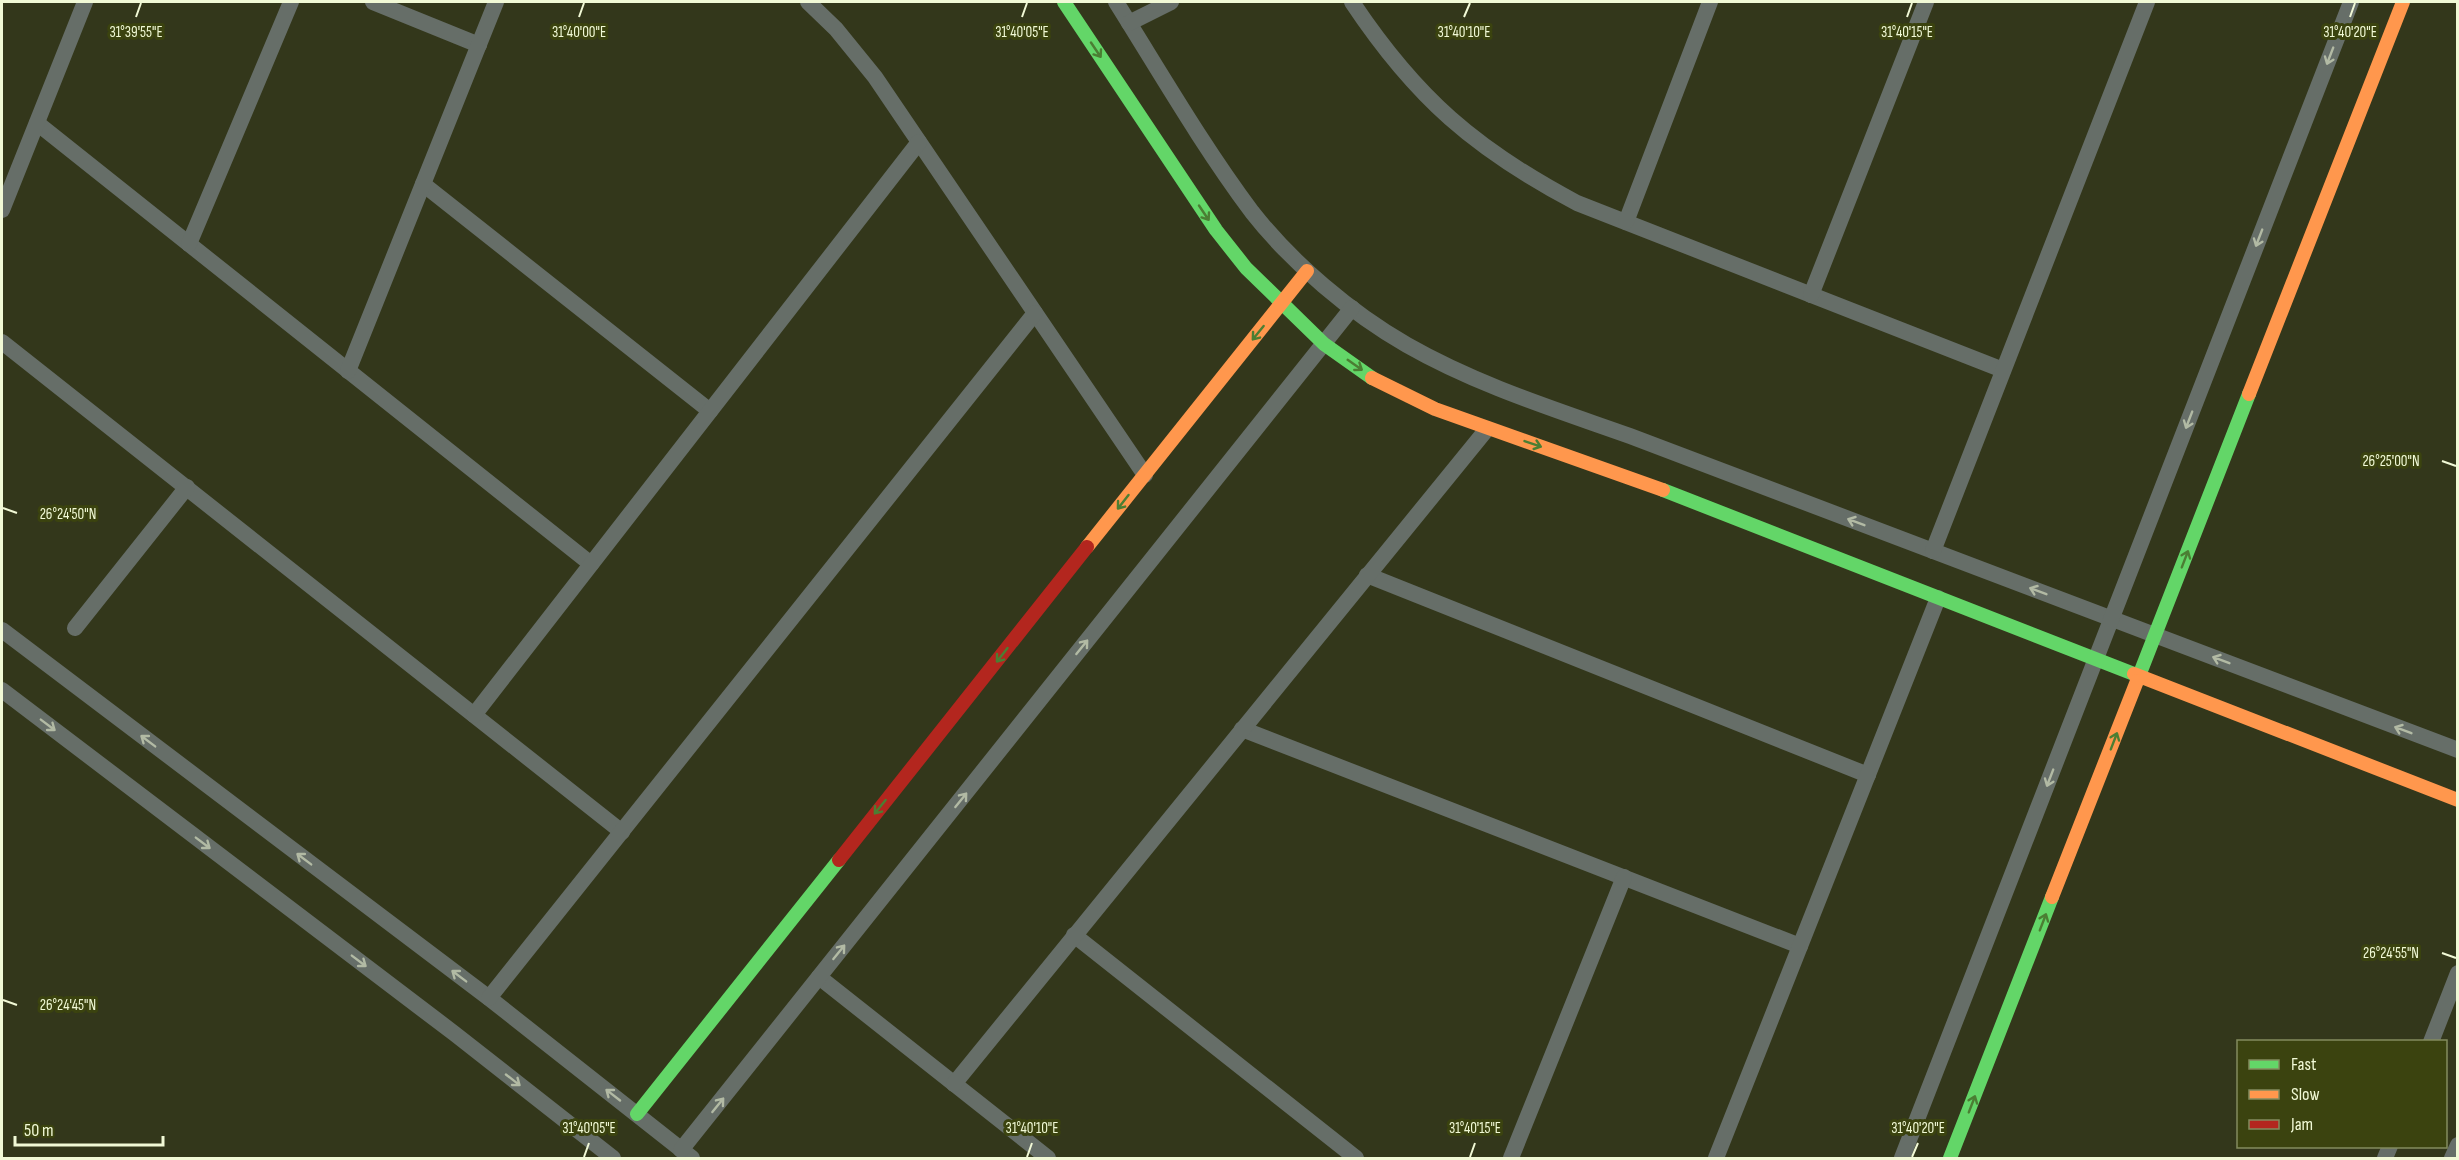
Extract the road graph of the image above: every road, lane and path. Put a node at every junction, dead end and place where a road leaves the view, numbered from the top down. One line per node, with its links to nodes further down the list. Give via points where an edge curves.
1 (85, 2): 17 (street)
2 (291, 2): 22 (street)
3 (373, 2): 16 (street)
4 (496, 2): 16 (street)
5 (808, 2): 18 (street, via 855,52)
6 (1064, 2): 25 (street, one-way to 25, via 1216,230)
7 (1116, 2): 15 (street)
8 (1171, 2): 15 (street)
9 (1352, 2): 21 (street, via 1395,63 1470,136 1531,178 1577,203)
10 (1710, 2): 21 (street)
11 (1926, 2): 24 (street)
12 (2147, 2): 30 (street)
13 (2351, 2): 40 (street, one-way to 40)
14 (2403, 2): 43 (street, one-way to 14)
15 (1129, 23): 23 (street, via 1254,213)
16 (479, 45): 19 (street)
17 (37, 123): 20 (street); 22 (street)
18 (919, 142): 27 (street); 32 (street)
19 (423, 184): 31 (street); 32 (street)
20 (2, 210)
21 (1626, 222): 24 (street)
22 (189, 244): 31 (street)
23 (1307, 271): 25 (street); 26 (street)
24 (1811, 295): 30 (street)
25 (1281, 304): 29 (street); 34 (street, one-way to 34)
26 (1352, 308): 29 (street); 36 (street, one-way to 26, via 1458,372 1405,344)
27 (1035, 313): 34 (street); 52 (street)
28 (2, 342): 35 (street)
29 (1324, 344): 33 (street, one-way to 33, via 1377,381); 57 (street, one-way to 29)
30 (2003, 370): 36 (street)
31 (348, 371): 37 (street)
32 (710, 411): 37 (street)
33 (1487, 429): 38 (street); 39 (street, one-way to 39, via 1616,472)
34 (1145, 475): 61 (street, one-way to 61)
35 (187, 487): 41 (street); 47 (street)
36 (1933, 551): 40 (street, one-way to 36)
37 (591, 564): 47 (street)
38 (1367, 575): 48 (street); 50 (street)
39 (1938, 598): 44 (street); 50 (street)
40 (2111, 619): 43 (street); 44 (street)
41 (75, 628)
42 (2, 630): 58 (street, one-way to 42)
43 (2155, 636): 45 (street); 49 (street, one-way to 43)
44 (2096, 659): 45 (street); 69 (street, one-way to 69)
45 (2139, 675): 51 (street); 70 (street, one-way to 45)
46 (2, 690): 64 (street, one-way to 64)
47 (474, 715): 52 (street)
48 (1242, 729): 53 (street); 54 (street)
49 (2457, 750)
50 (1868, 775): 55 (street)
51 (2457, 800)
52 (622, 832): 58 (street)
53 (1624, 877): 55 (street); 67 (street)
54 (1074, 935): 60 (street); 66 (street)
55 (1800, 946): 68 (street)
56 (2457, 973): 59 (street)
57 (819, 977): 60 (street); 63 (street, one-way to 57)
58 (489, 998): 61 (street, one-way to 58)
59 (2431, 1040)
60 (954, 1084): 65 (street)
61 (637, 1114): 63 (street)
62 (2457, 1145): 71 (street)
63 (686, 1154)
64 (613, 1158)
65 (1048, 1158)
66 (1356, 1158)
67 (1511, 1158)
68 (1716, 1158)
69 (1902, 1158)
70 (1950, 1158)
71 (2452, 1158)

